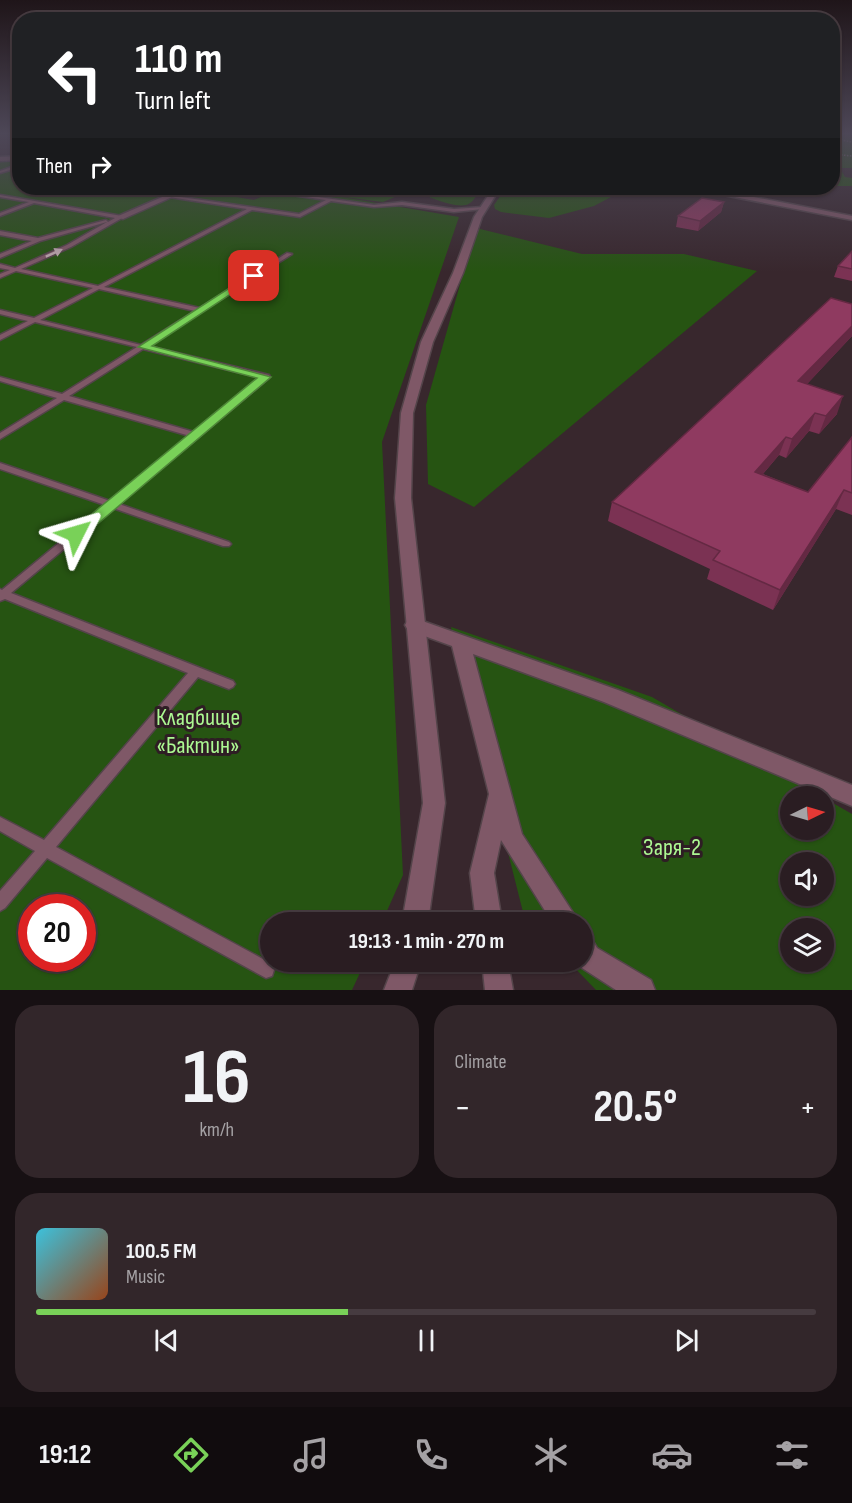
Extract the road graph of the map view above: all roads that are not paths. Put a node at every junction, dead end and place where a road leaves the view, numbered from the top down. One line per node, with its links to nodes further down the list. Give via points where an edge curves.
1 (0, 195): 7 (lane)
2 (298, 195): 6 (lane)
3 (491, 195): 9 (street)
4 (734, 195): 12 (street)
5 (170, 196): 8 (lane); 11 (street)
6 (330, 200): 8 (lane, via 300,216); 9 (lane, via 374,206 388,203 451,210)
7 (36, 201): 10 (lane); 11 (lane)
8 (253, 208): 20 (lane)
9 (483, 208): 34 (street, via 427,342 407,413 403,498)
10 (0, 215)
11 (120, 217): 14 (lane); 18 (lane, one-way to 11)
12 (852, 218)
13 (0, 233): 14 (lane)
14 (38, 240): 16 (lane)
15 (289, 254): 21 (lane)
16 (0, 256)
17 (0, 266): 18 (lane)
18 (16, 270): 19 (lane); 20 (lane)
19 (0, 276)
20 (98, 287): 21 (lane); 23 (lane)
21 (201, 310): 25 (lane)
22 (0, 312): 23 (lane)
23 (34, 320): 24 (lane); 25 (lane)
24 (0, 338)
25 (143, 347): 27 (lane); 28 (lane, via 266,377)
26 (0, 379): 27 (lane)
27 (64, 397): 28 (lane); 29 (lane)
28 (196, 435): 31 (lane)
29 (0, 438)
30 (0, 466): 31 (lane)
31 (112, 504): 32 (lane); 33 (lane)
32 (226, 544)
33 (1, 595): 36 (lane)
34 (414, 625): 35 (street); 43 (street, via 434,802)
35 (460, 641): 38 (street); 39 (street, via 611,696)
36 (196, 671): 37 (lane); 41 (lane)
37 (229, 684)
38 (499, 795): 44 (street, via 482,873); 45 (street, via 512,839)
39 (852, 796)
40 (0, 824): 41 (lane)
41 (46, 849): 42 (lane); 47 (lane)
42 (0, 903)
43 (417, 912)
44 (488, 912)
45 (559, 912)
46 (593, 960): 52 (street)
47 (260, 967)
48 (404, 972): 50 (street)
49 (496, 972): 51 (street)
50 (398, 990)
51 (499, 990)
52 (640, 990)

